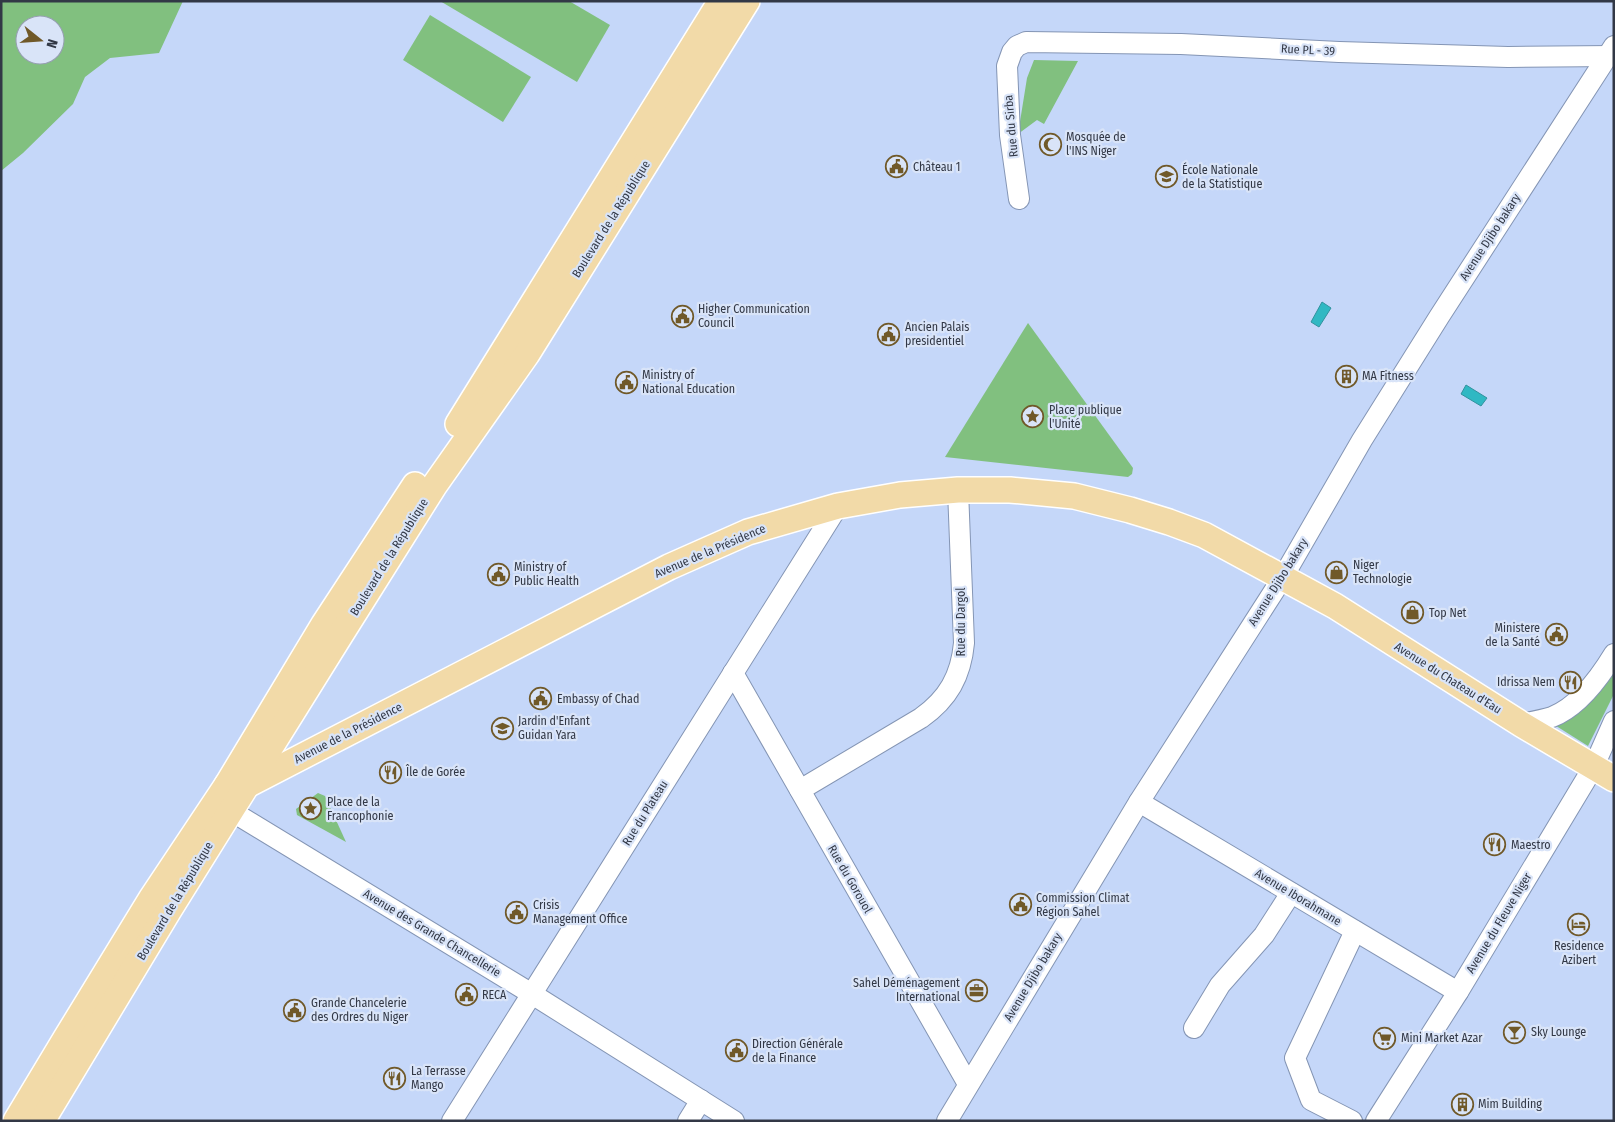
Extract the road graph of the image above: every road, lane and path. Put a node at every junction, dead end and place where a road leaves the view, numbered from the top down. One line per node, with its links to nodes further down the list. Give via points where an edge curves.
1 (721, 1): 3 (main road, Boulevard de la République)
2 (747, 1): 3 (main road, Boulevard de la République)
3 (709, 43): 16 (main road, Boulevard de la République, via 518,349 454,431 427,481 324,624)
4 (1012, 52): 5 (street, Rue PL - 39, via 1026,42 1181,44 1508,57); 6 (street, Rue du Sirba, via 1007,66 1010,135)
5 (1612, 53): 9 (street, Avenue Djibo bakary, via 1439,317 1362,440)
6 (1019, 199)
7 (958, 490): 8 (main road, Avenue de la Présidence, via 900,495); 9 (main road, Avenue de la Présidence, via 1010,490 1074,496 1130,510 1204,535); 15 (street, Rue du Dargol, via 964,643 955,679 936,707 921,718)
8 (838, 506): 11 (street, Rue du Plateau); 16 (main road, Avenue de la Présidence, via 748,532 669,567)
9 (1283, 577): 13 (main road, Avenue du Chateau d'Eau, via 1335,606); 17 (street, Avenue Djibo bakary)
10 (1614, 654): 13 (street, via 1593,685 1565,708 1553,716)
11 (733, 673): 15 (street, Rue du Gorouol); 21 (street, Rue du Plateau)
12 (1614, 721): 14 (street, Avenue du Fleuve Niger)
13 (1521, 724): 14 (main road, Avenue du Chateau d'Eau)
14 (1604, 773): 20 (street, Avenue du Fleuve Niger)
15 (800, 790): 23 (street, Rue du Gorouol)
16 (230, 796): 21 (street, Avenue des Grande Chancellerie); 25 (main road, Boulevard de la République, via 146,908); 26 (main road, Boulevard de la République)
17 (1139, 802): 18 (street, Avenue Iborahmane); 23 (street, Avenue Djibo bakary)
18 (1291, 893): 19 (street, Avenue Iborahmane); 22 (street, via 1264,935 1220,985)
19 (1355, 931): 20 (street, Avenue Iborahmane); 31 (street, via 1295,1058 1311,1100)
20 (1458, 992): 32 (street, Avenue du Fleuve Niger)
21 (532, 994): 24 (street, Avenue des Grande Chancellerie); 27 (street, Rue du Plateau)
22 (1194, 1028)
23 (968, 1084): 30 (street, Avenue Djibo bakary)
24 (701, 1100): 28 (street); 29 (street, Avenue des Grande Chancellerie)
25 (16, 1121)
26 (42, 1121)
27 (452, 1121)
28 (688, 1121)
29 (734, 1121)
30 (947, 1121)
31 (1352, 1121)
32 (1376, 1121)

